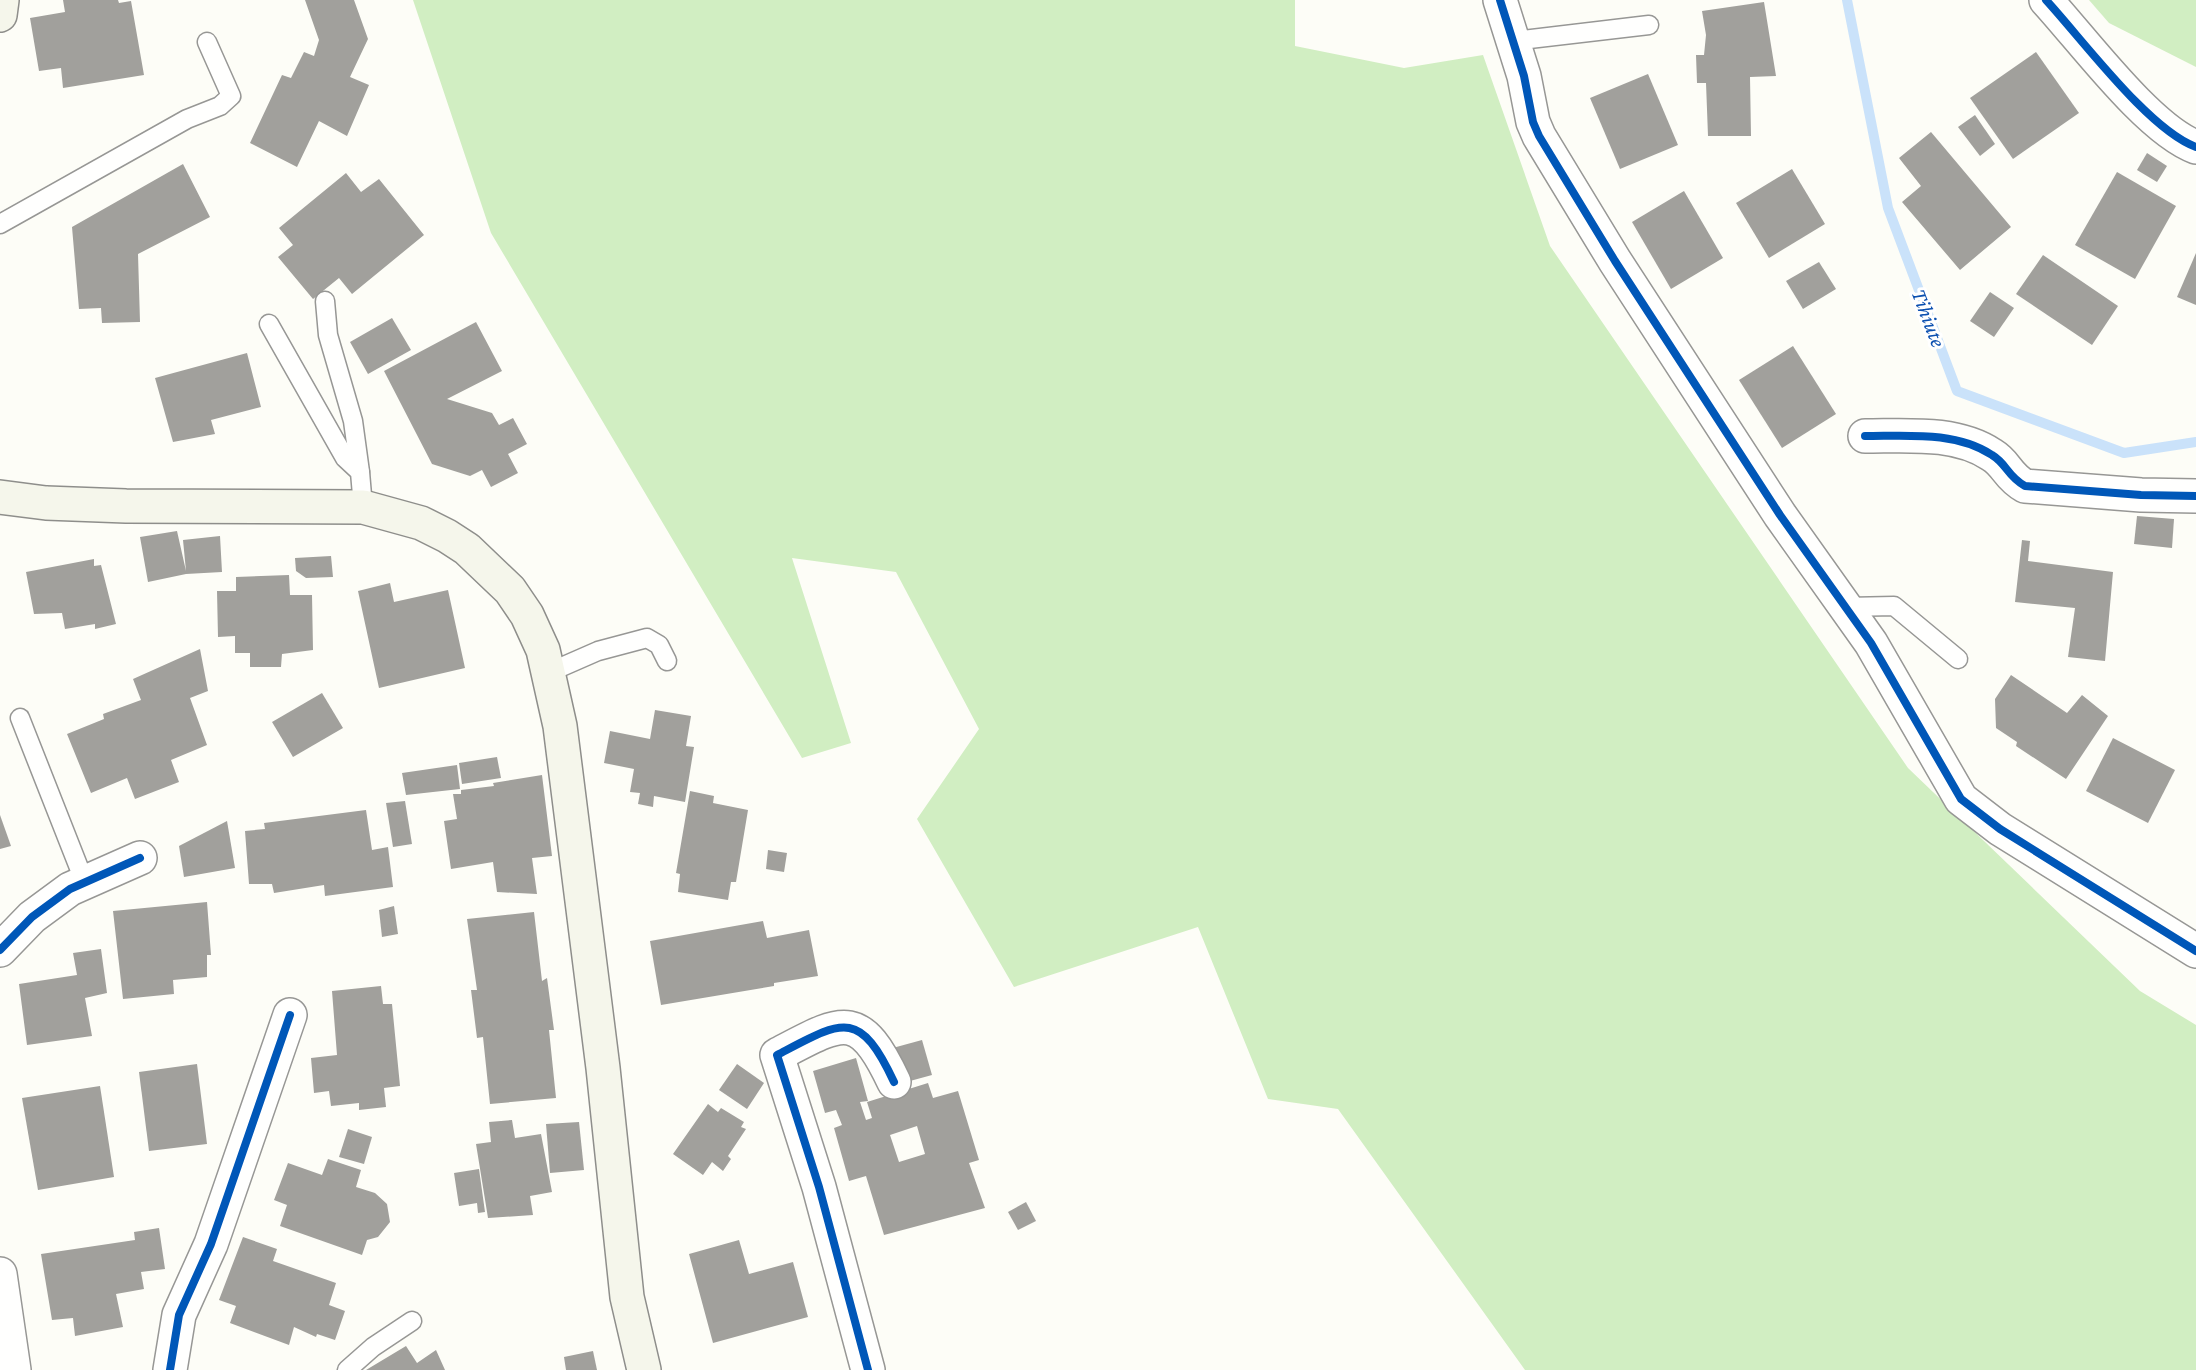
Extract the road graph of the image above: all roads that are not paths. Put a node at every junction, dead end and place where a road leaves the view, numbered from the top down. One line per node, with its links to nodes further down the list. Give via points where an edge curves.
1 (2, 0): 4 (main road)
2 (1500, 0): 6 (street)
3 (2046, 0): 8 (street, via 2148,113 2172,135)
4 (0, 15)
5 (1649, 25): 6 (lane)
6 (1513, 41): 17 (street, via 1539,136 1780,515)
7 (207, 42): 9 (lane, via 231,96 220,106 188,119)
8 (2196, 147)
9 (0, 224)
10 (325, 301): 13 (lane, via 328,335 353,422)
11 (269, 324): 13 (lane, via 345,458)
12 (1865, 436): 14 (street, via 1939,438 1976,444 1999,459 2012,479 2025,486)
13 (360, 472): 16 (lane)
14 (2196, 496)
15 (0, 497): 16 (main road, via 126,506)
16 (363, 507): 20 (main road, via 421,523 467,549 490,568 527,615)
17 (1846, 607): 18 (lane, via 1894,606); 25 (street, via 1961,799 2000,829)
18 (1958, 659)
19 (667, 661): 20 (lane, via 659,645 647,638 598,651)
20 (549, 672): 33 (main road, via 560,726 588,946 627,1297)
21 (20, 718): 23 (lane)
22 (140, 858): 23 (street)
23 (85, 883): 24 (street, via 32,917)
24 (0, 950)
25 (2196, 951)
26 (290, 1015): 31 (street, via 211,1244 179,1315)
27 (894, 1082): 34 (street, via 879,1051 862,1031 845,1027 819,1034 777,1056 819,1187)
28 (0, 1274): 30 (street)
29 (412, 1321): 32 (lane)
30 (9, 1365)
31 (170, 1370)
32 (347, 1370)
33 (644, 1370)
34 (868, 1370)

